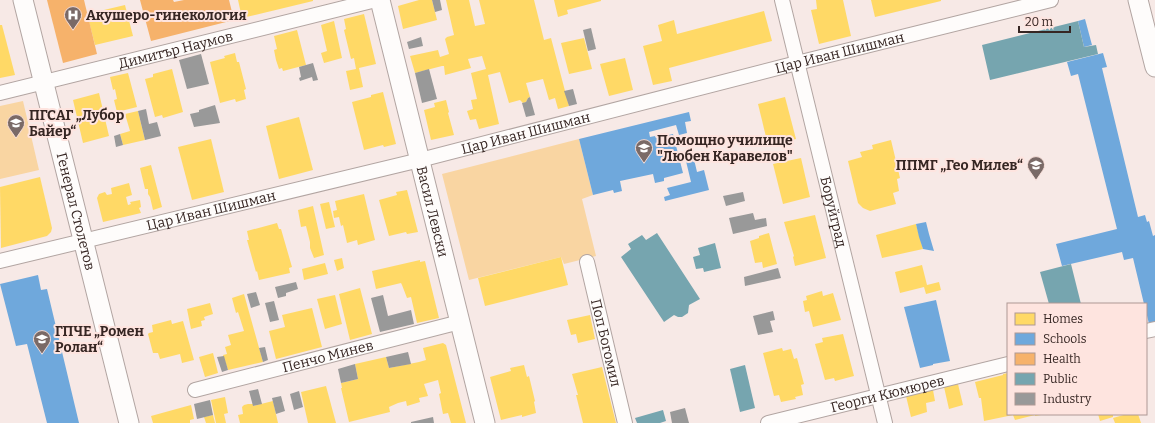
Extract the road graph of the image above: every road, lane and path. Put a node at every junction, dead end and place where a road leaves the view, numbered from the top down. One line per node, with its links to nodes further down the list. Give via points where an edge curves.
1 (23, 0): 9 (street, Генерал Столетов)
2 (376, 0): 9 (street, Димитър Наумов)
3 (380, 0): 11 (street, Васил Левски)
4 (782, 0): 7 (street, Боруйград)
5 (1051, 0): 7 (street, Цар Иван Шишман)
6 (1138, 0): 8 (street)
7 (797, 63): 11 (street, Цар Иван Шишман); 18 (street, Боруйград)
8 (1155, 67)
9 (44, 83): 10 (street, Димитър Наумов); 12 (street, Генерал Столетов)
10 (0, 93)
11 (420, 160): 12 (street, Цар Иван Шишман); 15 (street, Васил Левски)
12 (83, 241): 13 (street, Цар Иван Шишман); 19 (street, Генерал Столетов)
13 (0, 261)
14 (587, 262): 21 (street, Поп Богомил)
15 (460, 322): 17 (street, Пенчо Минев); 20 (street, Васил Левски)
16 (1007, 364): 18 (street, Георги Кюмюрев)
17 (195, 390)
18 (879, 395): 22 (street, Георги Кюмюрев); 23 (street, Боруйград)
19 (128, 423)
20 (486, 423)
21 (625, 423)
22 (768, 423)
23 (886, 423)

